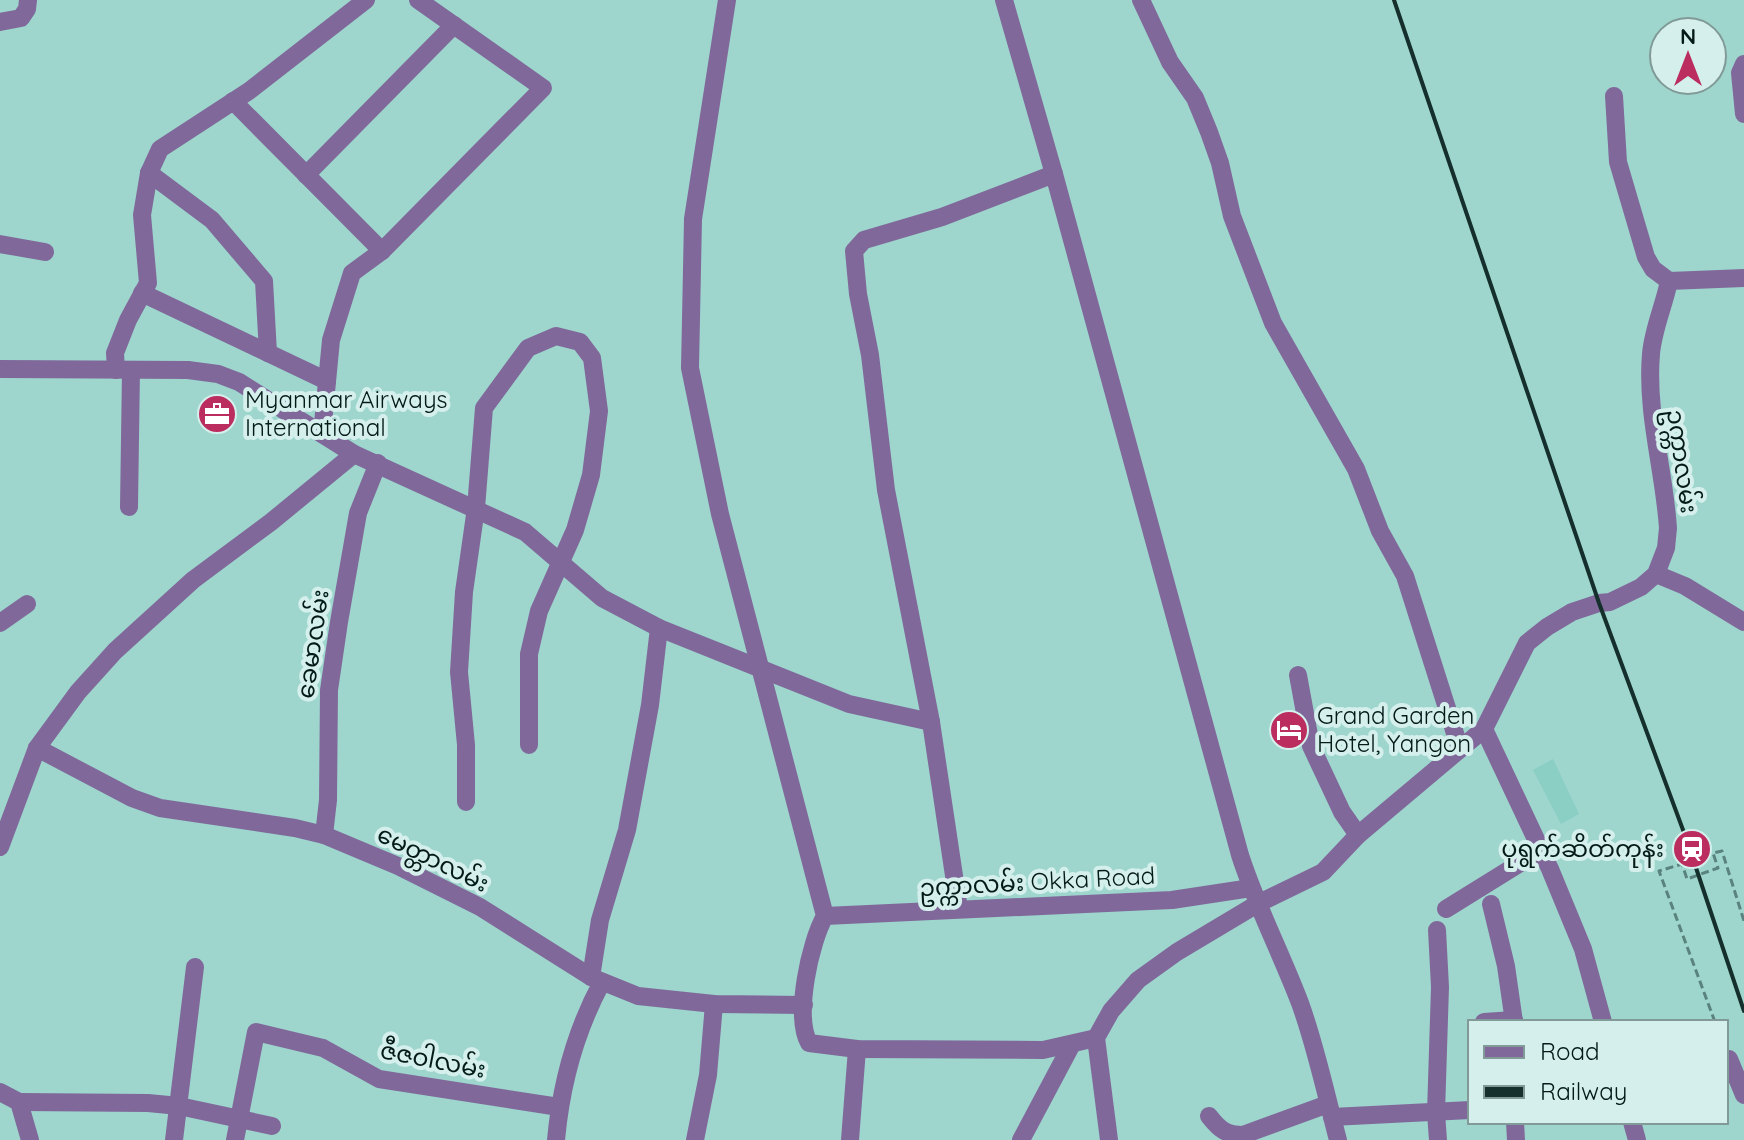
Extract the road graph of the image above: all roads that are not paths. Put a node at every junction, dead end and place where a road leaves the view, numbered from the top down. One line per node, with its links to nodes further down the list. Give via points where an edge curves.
1 (28, 0): 7 (street, via 21,18)
2 (366, 0): 11 (street)
3 (418, 0): 8 (street)
4 (727, 0): 37 (street, via 693,219 690,368)
5 (1004, 0): 14 (street)
6 (1141, 0): 43 (street, via 1209,132 1232,216 1273,323 1356,469 1405,576)
7 (0, 22)
8 (454, 25): 15 (street); 17 (street, via 543,88)
9 (1744, 64): 12 (street)
10 (1614, 96): 20 (street, via 1618,162 1646,257)
11 (233, 101): 13 (street, via 160,149); 15 (street)
12 (1744, 114)
13 (149, 173): 21 (street, via 142,215 148,283); 22 (street, via 212,220 264,281)
14 (1054, 174): 39 (street, via 864,240 854,251 886,490); 49 (street)
15 (306, 175): 17 (street)
16 (0, 244): 18 (street)
17 (382, 251): 25 (street, via 352,273 331,340)
18 (45, 252)
19 (1744, 278): 20 (street)
20 (1669, 281): 32 (street, ဥက္ကာလမ်း, via 1651,352 1649,405 1668,528)
21 (142, 293): 22 (street); 24 (street, via 115,353)
22 (268, 353): 25 (street)
23 (0, 369): 24 (street)
24 (124, 370): 26 (street, via 218,374); 29 (street)
25 (327, 381): 26 (street)
26 (322, 434): 27 (street)
27 (354, 454): 28 (street); 42 (street, via 193,580 115,651)
28 (378, 463): 30 (street); 45 (street, ခေမာလမ်း, via 358,513 329,690)
29 (129, 507)
30 (476, 508): 31 (street, via 525,532); 31 (street, via 484,408 528,348 556,336 580,342 592,358 599,411 591,475); 44 (street, via 459,672)
31 (561, 561): 36 (street, via 602,598); 41 (street, via 539,611 529,654)
32 (1656, 574): 34 (street); 40 (street, via 1610,602 1572,612 1527,643)
33 (27, 604): 35 (street)
34 (1744, 622)
35 (0, 623)
36 (659, 628): 37 (street); 56 (street, via 627,830 600,920)
37 (758, 666): 39 (street, via 849,704); 53 (street)
38 (1298, 675): 46 (street, via 1311,746)
39 (931, 722): 51 (street)
40 (1484, 729): 43 (street); 48 (street)
41 (529, 745)
42 (37, 748): 45 (street, မေတ္တာလမ်း, via 160,808); 47 (street)
43 (1460, 749): 46 (street)
44 (466, 802)
45 (324, 835): 56 (street, မေတ္တာလမ်း, via 480,907)
46 (1358, 835): 49 (street, via 1323,872)
47 (0, 847)
48 (1541, 850): 52 (street); 60 (street, via 1583,949)
49 (1255, 896): 51 (street, ဥက္ကာလမ်း Okka Road); 61 (street, via 1138,980); 71 (street, via 1301,1007)
50 (1491, 904): 59 (street)
51 (959, 909): 53 (street, ဥက္ကာလမ်း Okka Road)
52 (1446, 909)
53 (825, 916): 58 (street, via 816,930)
54 (1437, 930): 72 (street)
55 (195, 967): 68 (street)
56 (596, 979): 57 (street, မေတ္တာလမ်း, via 638,996); 69 (street)
57 (714, 1004): 58 (street, မေတ္တာလမ်း); 80 (street)
58 (804, 1005): 63 (street, via 809,1043)
59 (1514, 1020)
60 (1602, 1020)
61 (1096, 1038): 62 (street); 83 (street)
62 (1072, 1044): 63 (street, via 1043,1050); 82 (street)
63 (857, 1049): 81 (street)
64 (1728, 1059): 66 (street)
65 (0, 1092): 67 (street)
66 (1744, 1095)
67 (19, 1102): 68 (street); 76 (street)
68 (179, 1106): 74 (street); 77 (street)
69 (559, 1107): 74 (street, ဇီဇဝါလမ်း, via 379,1079 323,1048 256,1032); 79 (street)
70 (1468, 1110): 72 (street)
71 (1330, 1111): 72 (street); 73 (street, via 1243,1135 1230,1135); 84 (street)
72 (1436, 1113): 85 (street)
73 (1209, 1116)
74 (240, 1119): 75 (street); 78 (street)
75 (272, 1126)
76 (30, 1140)
77 (174, 1140)
78 (235, 1140)
79 (556, 1140)
80 (695, 1140)
81 (850, 1140)
82 (1021, 1140)
83 (1109, 1140)
84 (1338, 1140)
85 (1438, 1140)

